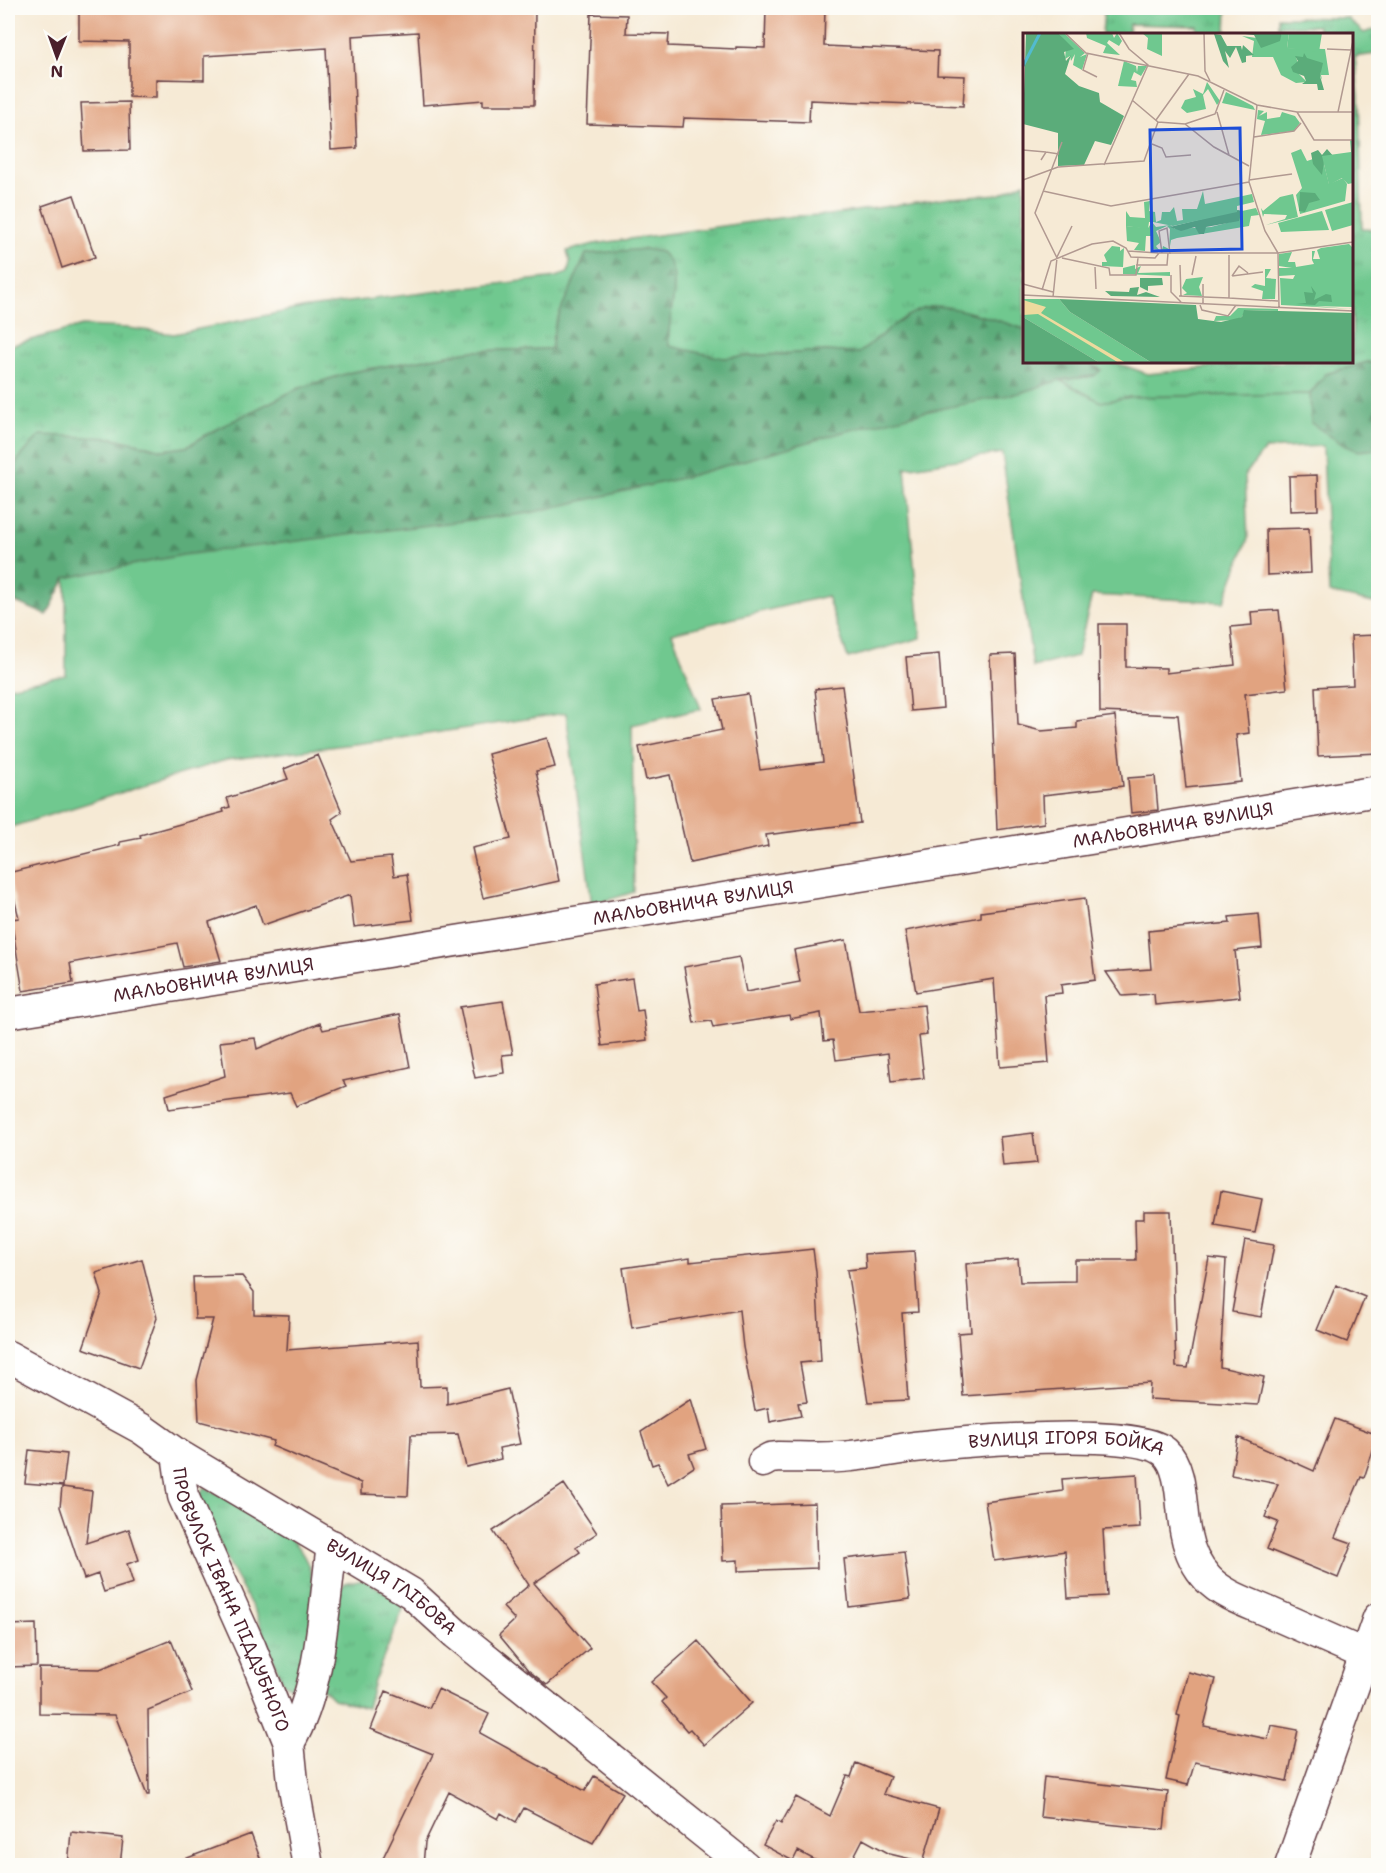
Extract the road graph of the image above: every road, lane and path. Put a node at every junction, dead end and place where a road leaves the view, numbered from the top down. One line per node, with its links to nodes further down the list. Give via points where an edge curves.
1 (1378, 791): 2 (street, МАЛЬОВНИЧА ВУЛИЦЯ)
2 (8, 1013)
3 (8, 1356): 4 (street, ВУЛИЦЯ ГЛІБОВА, via 142,1429)
4 (177, 1454): 6 (street, ВУЛИЦЯ ГЛІБОВА); 9 (street, ПРОВУЛОК ІВАНА ПІДДУБНОГО, via 183,1496)
5 (763, 1462): 8 (street, ВУЛИЦЯ ІГОРЯ БОЙКА, via 779,1457 851,1456 1014,1439 1119,1440 1153,1446 1172,1461 1189,1547 1207,1578 1227,1594)
6 (332, 1545): 9 (street, ПРОВУЛОК ІВАНА ПІДДУБНОГО, via 310,1694 300,1726); 11 (street, ВУЛИЦЯ ГЛІБОВА, via 411,1593 456,1634)
7 (1378, 1618): 8 (street)
8 (1366, 1655): 12 (street)
9 (289, 1743): 10 (street, ПРОВУЛОК ІВАНА ПІДДУБНОГО)
10 (308, 1866)
11 (745, 1866)
12 (1290, 1866)

